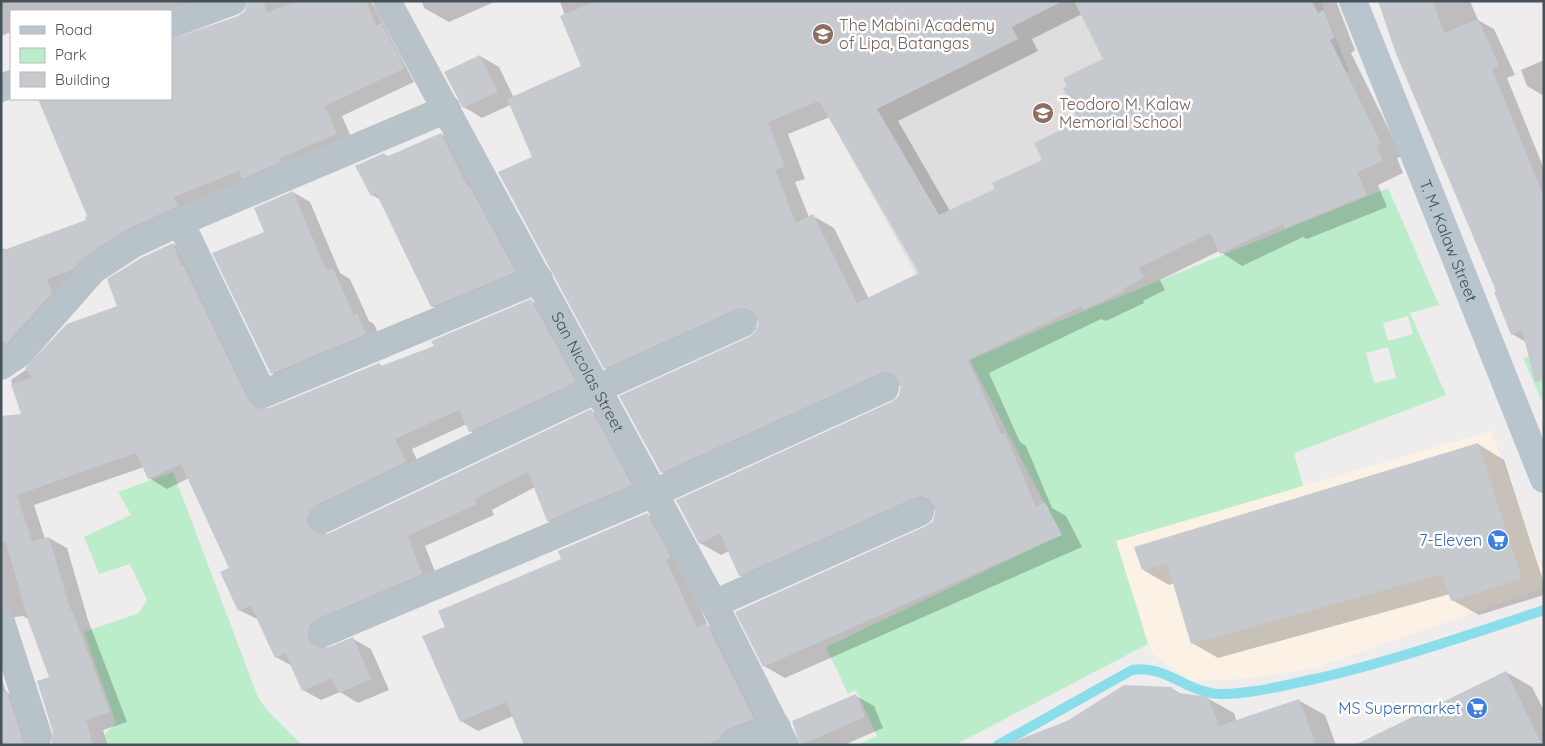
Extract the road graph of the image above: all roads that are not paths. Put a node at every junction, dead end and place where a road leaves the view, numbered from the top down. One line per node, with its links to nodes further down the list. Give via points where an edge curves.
1 (233, 1): 4 (street)
2 (387, 1): 5 (street, San Nicolas Street)
3 (1353, 1): 12 (street, T. M. Kalaw Street)
4 (172, 24)
5 (447, 109): 6 (street); 7 (street, San Nicolas Street)
6 (180, 222): 7 (street, via 263,394); 9 (street, via 133,244 93,270 20,353)
7 (539, 279): 11 (street, San Nicolas Street)
8 (742, 323): 11 (street)
9 (1, 366)
10 (885, 388): 13 (street)
11 (598, 389): 13 (street, San Nicolas Street); 15 (street)
12 (1544, 479)
13 (654, 493): 16 (street, San Nicolas Street); 18 (street)
14 (920, 512): 16 (street)
15 (323, 519)
16 (714, 604): 20 (street, San Nicolas Street)
17 (1, 622): 19 (street)
18 (323, 633)
19 (38, 736)
20 (781, 736): 21 (street)
21 (732, 745)

